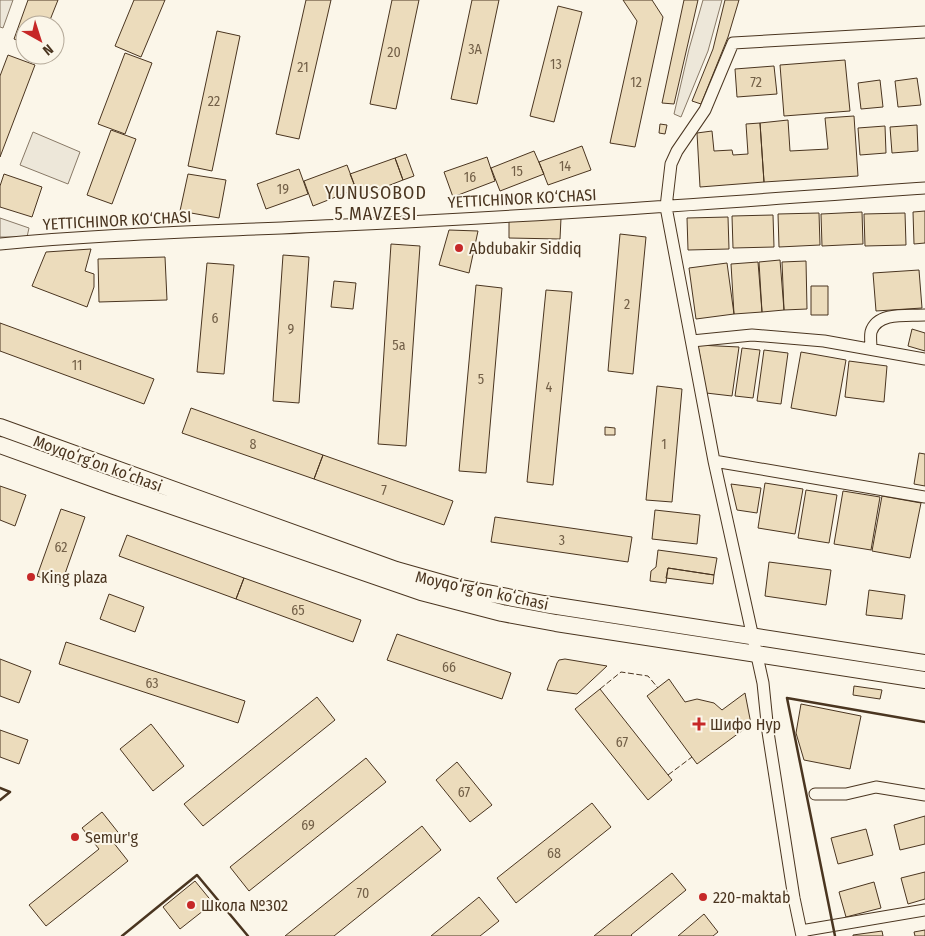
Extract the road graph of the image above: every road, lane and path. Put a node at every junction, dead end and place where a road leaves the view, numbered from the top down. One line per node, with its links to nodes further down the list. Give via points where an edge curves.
1 (925, 32): 3 (street, via 733,43 705,110 671,164)
2 (925, 188): 3 (street, YETTICHINOR KO‘CHASI)
3 (666, 207): 4 (street, YETTICHINOR KO‘CHASI, via 170,232); 6 (street)
4 (0, 244)
5 (925, 315): 7 (street, via 887,316 871,330)
6 (692, 341): 7 (street, via 752,335); 11 (street)
7 (871, 348): 8 (street)
8 (925, 359)
9 (0, 427): 13 (main road, Moyqoʻrgʻon koʻchasi, via 426,579 544,604)
10 (0, 445): 14 (main road, Moyqoʻrgʻon koʻchasi, via 453,602 556,623)
11 (714, 461): 12 (street); 13 (street)
12 (925, 496)
13 (752, 636): 14 (street); 15 (main road, Moyqoʻrgʻon koʻchasi)
14 (756, 654): 16 (main road, Moyqoʻrgʻon koʻchasi); 20 (street)
15 (925, 663)
16 (925, 680)
17 (815, 794): 18 (street, via 846,794 876,787)
18 (925, 794)
19 (925, 910): 20 (street)
20 (801, 934)

